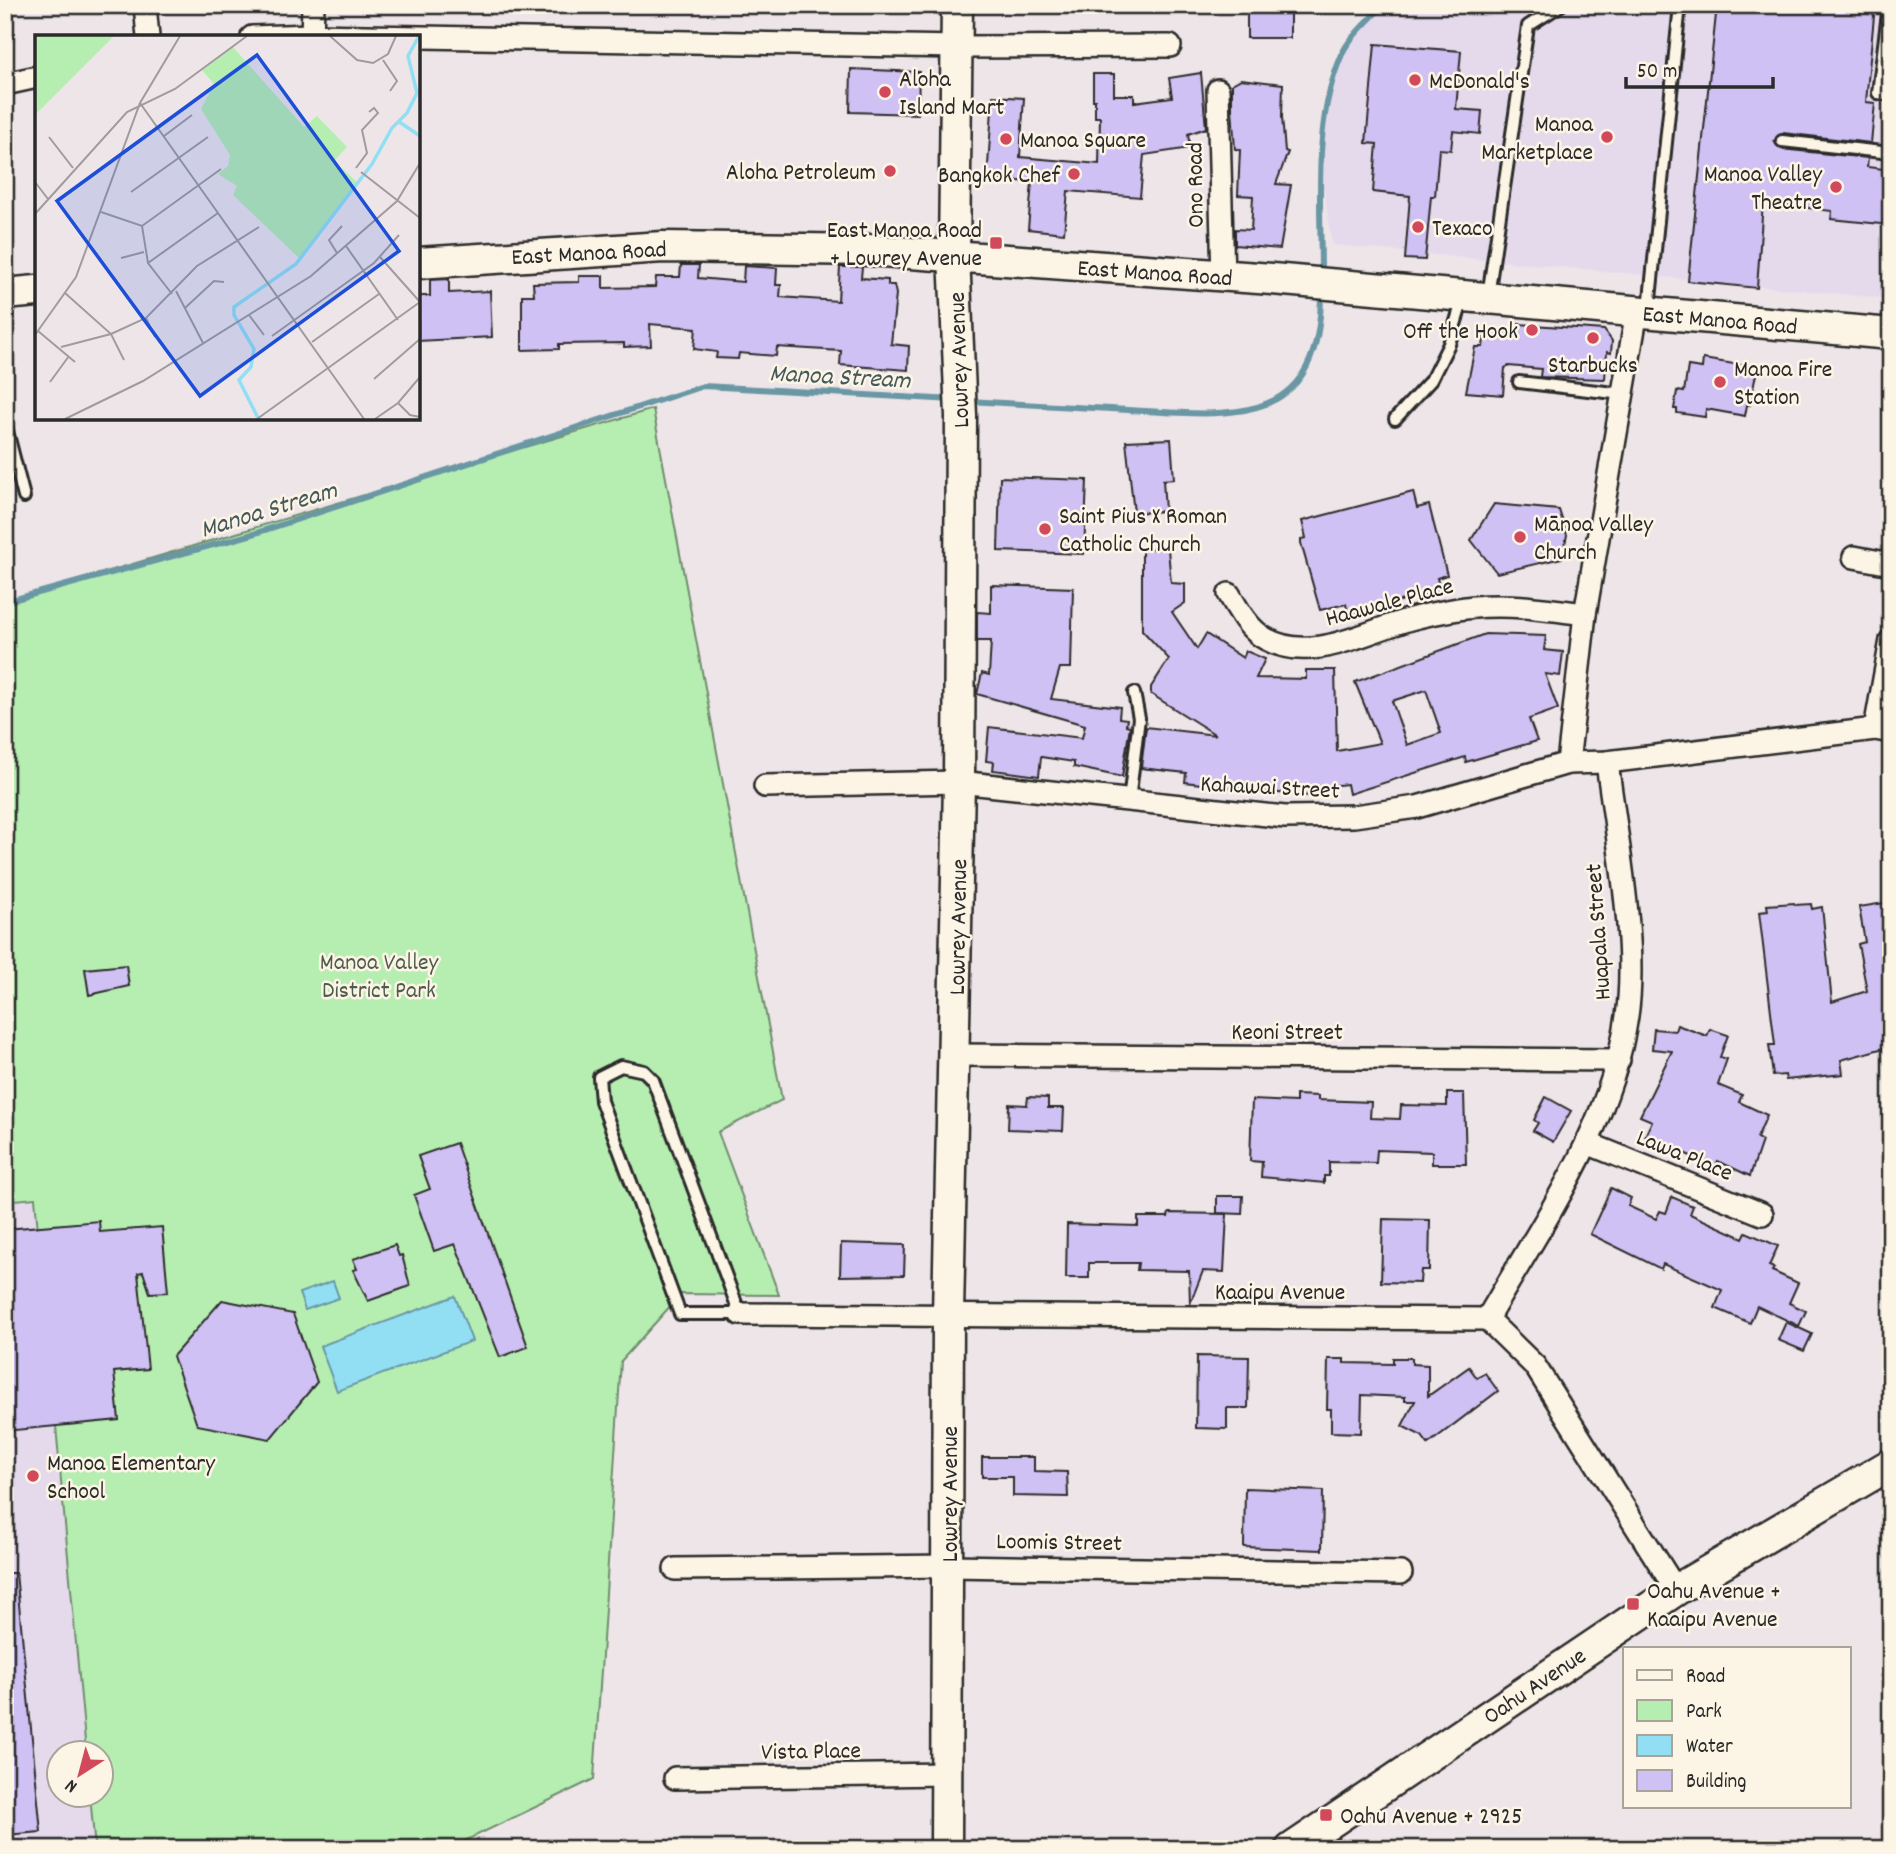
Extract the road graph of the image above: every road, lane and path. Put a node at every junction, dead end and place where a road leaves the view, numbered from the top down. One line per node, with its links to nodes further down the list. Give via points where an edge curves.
1 (145, 5): 7 (street)
2 (313, 5): 8 (street)
3 (957, 5): 11 (street, Lowrey Avenue)
4 (1561, 5): 23 (lane, via 1528,26)
5 (1680, 5): 24 (lane)
6 (1889, 5): 15 (lane, via 1878,93)
7 (148, 35)
8 (312, 35)
9 (420, 38): 11 (street)
10 (1170, 46): 11 (street)
11 (958, 47): 18 (street, Lowrey Avenue)
12 (35, 77): 13 (street)
13 (5, 84)
14 (1218, 90): 20 (street, Ono Road)
15 (1891, 95)
16 (1782, 141): 17 (lane)
17 (1891, 152)
18 (954, 255): 19 (street, East Manoa Road, via 663,247); 20 (street, East Manoa Road); 40 (street, Lowrey Avenue, via 961,416)
19 (420, 263)
20 (1223, 278): 23 (street, East Manoa Road)
21 (35, 291): 22 (street)
22 (5, 294)
23 (1476, 298): 24 (street, East Manoa Road); 28 (lane, via 1431,380)
24 (1643, 312): 25 (street, East Manoa Road); 27 (street)
25 (1891, 334)
26 (1519, 382): 27 (lane)
27 (1623, 394): 34 (street)
28 (1395, 419)
29 (6, 427): 30 (lane)
30 (24, 497)
31 (1854, 558): 32 (street)
32 (1891, 564)
33 (1229, 594): 34 (street, Haawale Place, via 1242,616 1265,639 1289,647 1340,644 1394,624 1472,607 1501,604)
34 (1585, 614): 39 (street)
35 (1891, 640): 37 (street)
36 (1134, 693): 42 (lane, via 1139,718)
37 (1883, 731): 38 (street, Kahawai Street)
38 (1607, 762): 39 (street, Kahawai Street); 44 (street, Huapala Street, via 1630,964 1628,1014)
39 (1569, 763): 42 (street, Kahawai Street, via 1417,807 1354,816 1285,817)
40 (959, 782): 41 (street, Kahawai Street); 42 (street, Kahawai Street); 43 (street, Lowrey Avenue)
41 (765, 786)
42 (1129, 801)
43 (954, 1055): 44 (street, Keoni Street); 48 (street, Lowrey Avenue)
44 (1619, 1060): 45 (street, Huapala Street)
45 (1587, 1143): 46 (street, Lawa Place); 49 (street, Huapala Street)
46 (1762, 1214)
47 (740, 1314): 47 (lane, via 680,1314 601,1101 599,1077 621,1066 644,1071 653,1080); 48 (street, Kaaipu Avenue)
48 (948, 1315): 49 (street, Kaaipu Avenue); 51 (street, Lowrey Avenue)
49 (1487, 1319): 54 (street, via 1535,1366)
50 (1891, 1464): 54 (street, Oahu Avenue)
51 (949, 1566): 52 (street, Loomis Street); 53 (street, Loomis Street); 55 (street, Lowrey Avenue)
52 (674, 1569)
53 (1401, 1573)
54 (1676, 1590): 58 (street, Oahu Avenue)
55 (947, 1774): 56 (street, Vista Place); 57 (street, Lowrey Avenue)
56 (675, 1779)
57 (946, 1849)
58 (1291, 1849)

